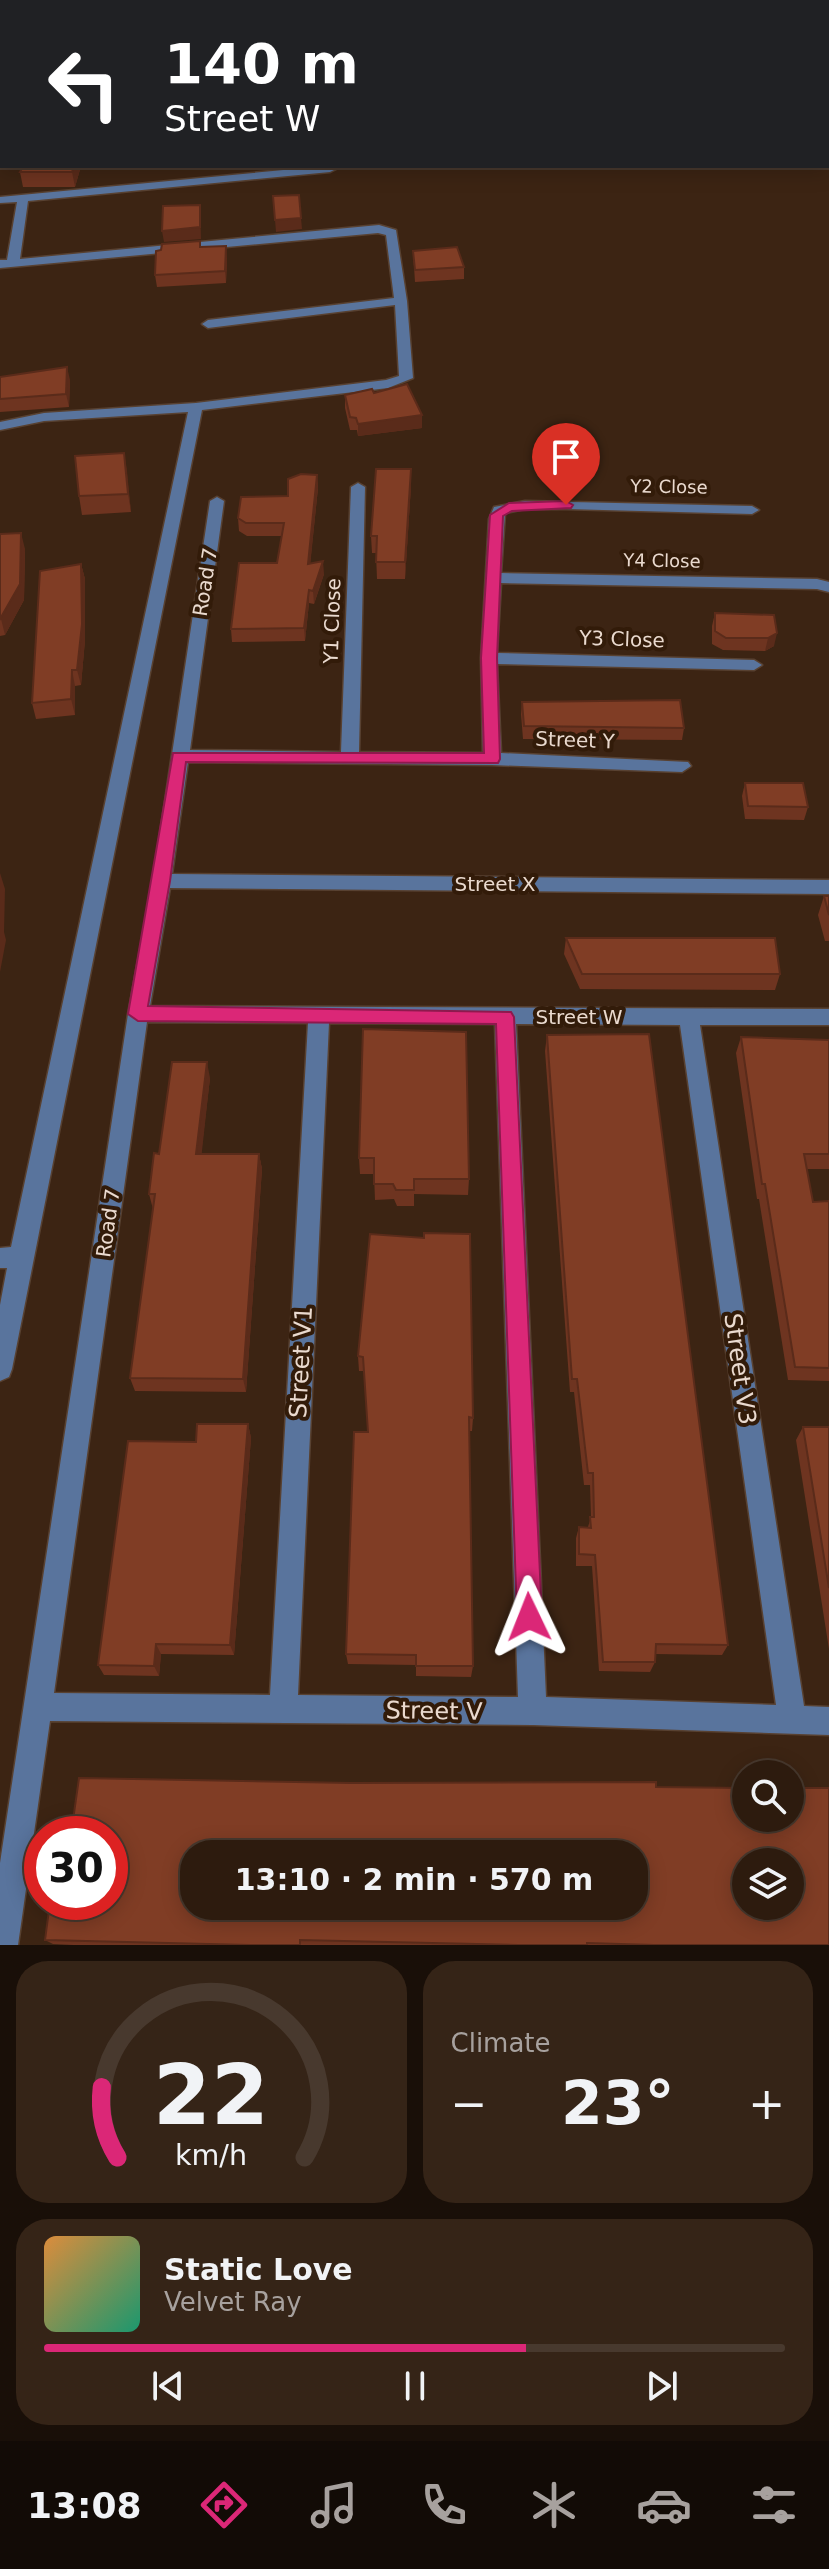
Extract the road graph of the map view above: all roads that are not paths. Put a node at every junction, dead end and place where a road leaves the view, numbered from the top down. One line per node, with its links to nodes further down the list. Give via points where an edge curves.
1 (330, 169): 2 (street)
2 (23, 198): 3 (street); 4 (street)
3 (0, 200)
4 (7, 263): 5 (street, via 379,229 392,233)
5 (401, 301): 6 (street); 7 (street, via 406,378)
6 (208, 324)
7 (196, 407): 8 (street, via 44,417); 27 (street)
8 (0, 426)
9 (358, 487): 17 (street, Y1 Close)
10 (217, 501): 16 (street, Road 7)
11 (752, 510): 12 (street, Y2 Close, via 509,507 499,510 496,519)
12 (495, 578): 13 (street, Y4 Close); 14 (street, Y2 Close)
13 (829, 587)
14 (489, 658): 15 (street, Y3 Close); 18 (street, Y2 Close)
15 (754, 665)
16 (178, 756): 17 (street, Street Y); 20 (street, Road 7)
17 (350, 757): 18 (street, Street Y)
18 (492, 759): 19 (street, Street Y)
19 (682, 766)
20 (162, 881): 21 (street, Street X); 22 (street, Road 7)
21 (829, 887)
22 (138, 1014): 23 (street, Street W); 29 (street, Road 7)
23 (319, 1016): 24 (street, Street W); 30 (street, Street V1)
24 (505, 1017): 26 (street, Street W); 31 (street)
25 (829, 1017): 26 (street, Street W)
26 (689, 1018): 32 (street, Street V3)
27 (10, 1257): 28 (street)
28 (0, 1369)
29 (39, 1707): 30 (street, Street V); 34 (street, Road 7)
30 (283, 1709): 31 (street, Street V)
31 (533, 1711): 32 (street, Street V)
32 (792, 1720): 33 (street, Street V)
33 (829, 1721)
34 (3, 1945)

